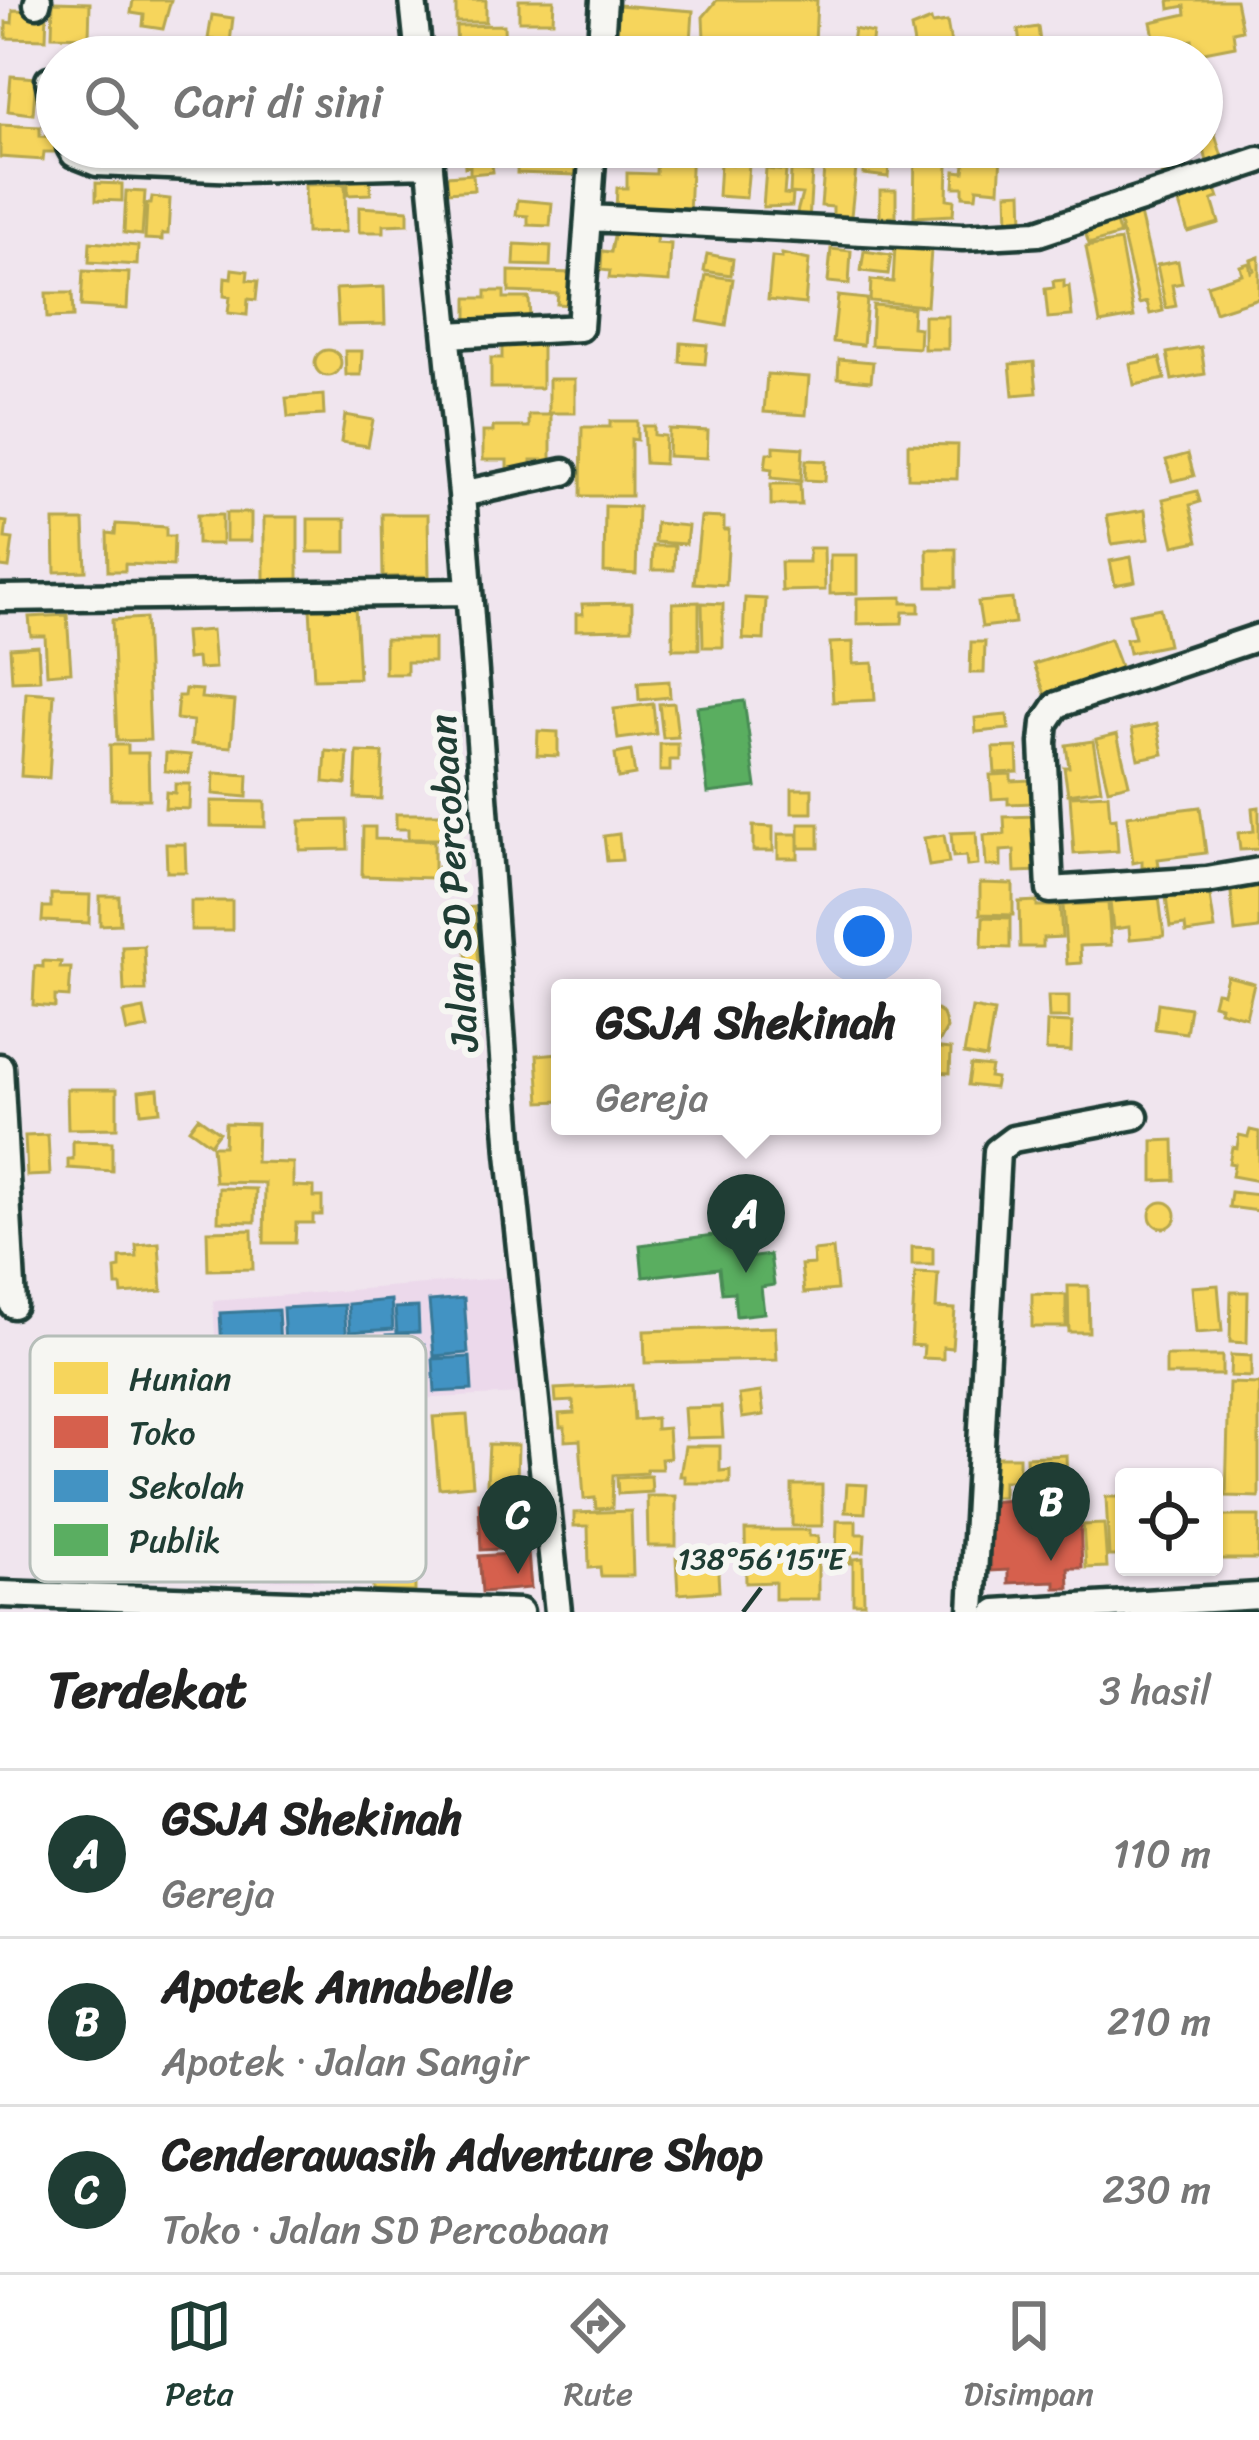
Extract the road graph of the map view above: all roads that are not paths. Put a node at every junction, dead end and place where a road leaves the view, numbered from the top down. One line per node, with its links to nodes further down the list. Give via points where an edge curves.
1 (413, 0): 3 (street)
2 (604, 0): 4 (street)
3 (417, 36)
4 (601, 36)
5 (1259, 160): 10 (street, via 1038,233 963,237)
6 (216, 168): 7 (street)
7 (254, 168)
8 (430, 168): 11 (street, Jalan SD Percobaan)
9 (592, 168): 10 (street)
10 (588, 218): 11 (street, via 580,328)
11 (448, 335): 13 (street, Jalan SD Percobaan)
12 (564, 472): 13 (street)
13 (462, 494): 14 (street, Jalan SD Percobaan)
14 (469, 592): 15 (street); 25 (street, Jalan SD Percobaan, via 510,1154)
15 (0, 598)
16 (1259, 638): 17 (street, via 1057,705 1043,742 1050,890)
17 (1259, 871)
18 (0, 1067): 20 (street)
19 (1135, 1116): 26 (street, via 1013,1139 998,1151)
20 (14, 1305)
21 (0, 1594): 24 (street)
22 (1259, 1596): 23 (street)
23 (1161, 1607): 27 (street)
24 (520, 1612)
25 (558, 1612)
26 (972, 1612)
27 (996, 1612)

